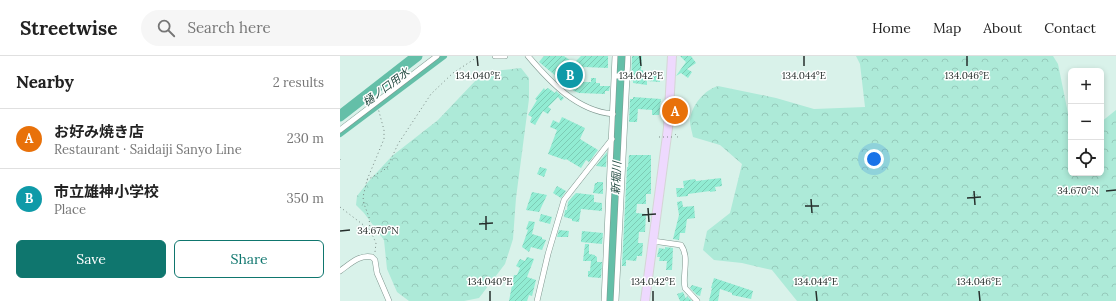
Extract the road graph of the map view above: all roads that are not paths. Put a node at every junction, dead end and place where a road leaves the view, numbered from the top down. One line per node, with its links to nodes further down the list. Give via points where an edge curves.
1 (495, 56): 2 (street)
2 (505, 56)
3 (528, 56): 10 (street, via 550,82 562,91 588,108)
4 (615, 56): 8 (street)
5 (628, 56): 9 (street)
6 (672, 56): 13 (main road, via 668,128)
7 (434, 57): 11 (street)
8 (616, 76): 9 (street); 10 (street)
9 (626, 76): 15 (street)
10 (613, 114): 12 (street)
11 (340, 130)
12 (612, 139): 14 (street); 18 (street, via 564,200)
13 (653, 241): 21 (main road); 22 (street, via 681,245 684,249 684,284)
14 (608, 260): 15 (street); 19 (street)
15 (617, 260): 20 (street)
16 (340, 271): 17 (street, via 358,259 372,257)
17 (389, 301)
18 (537, 301)
19 (604, 301)
20 (616, 301)
21 (645, 301)
22 (697, 301)

